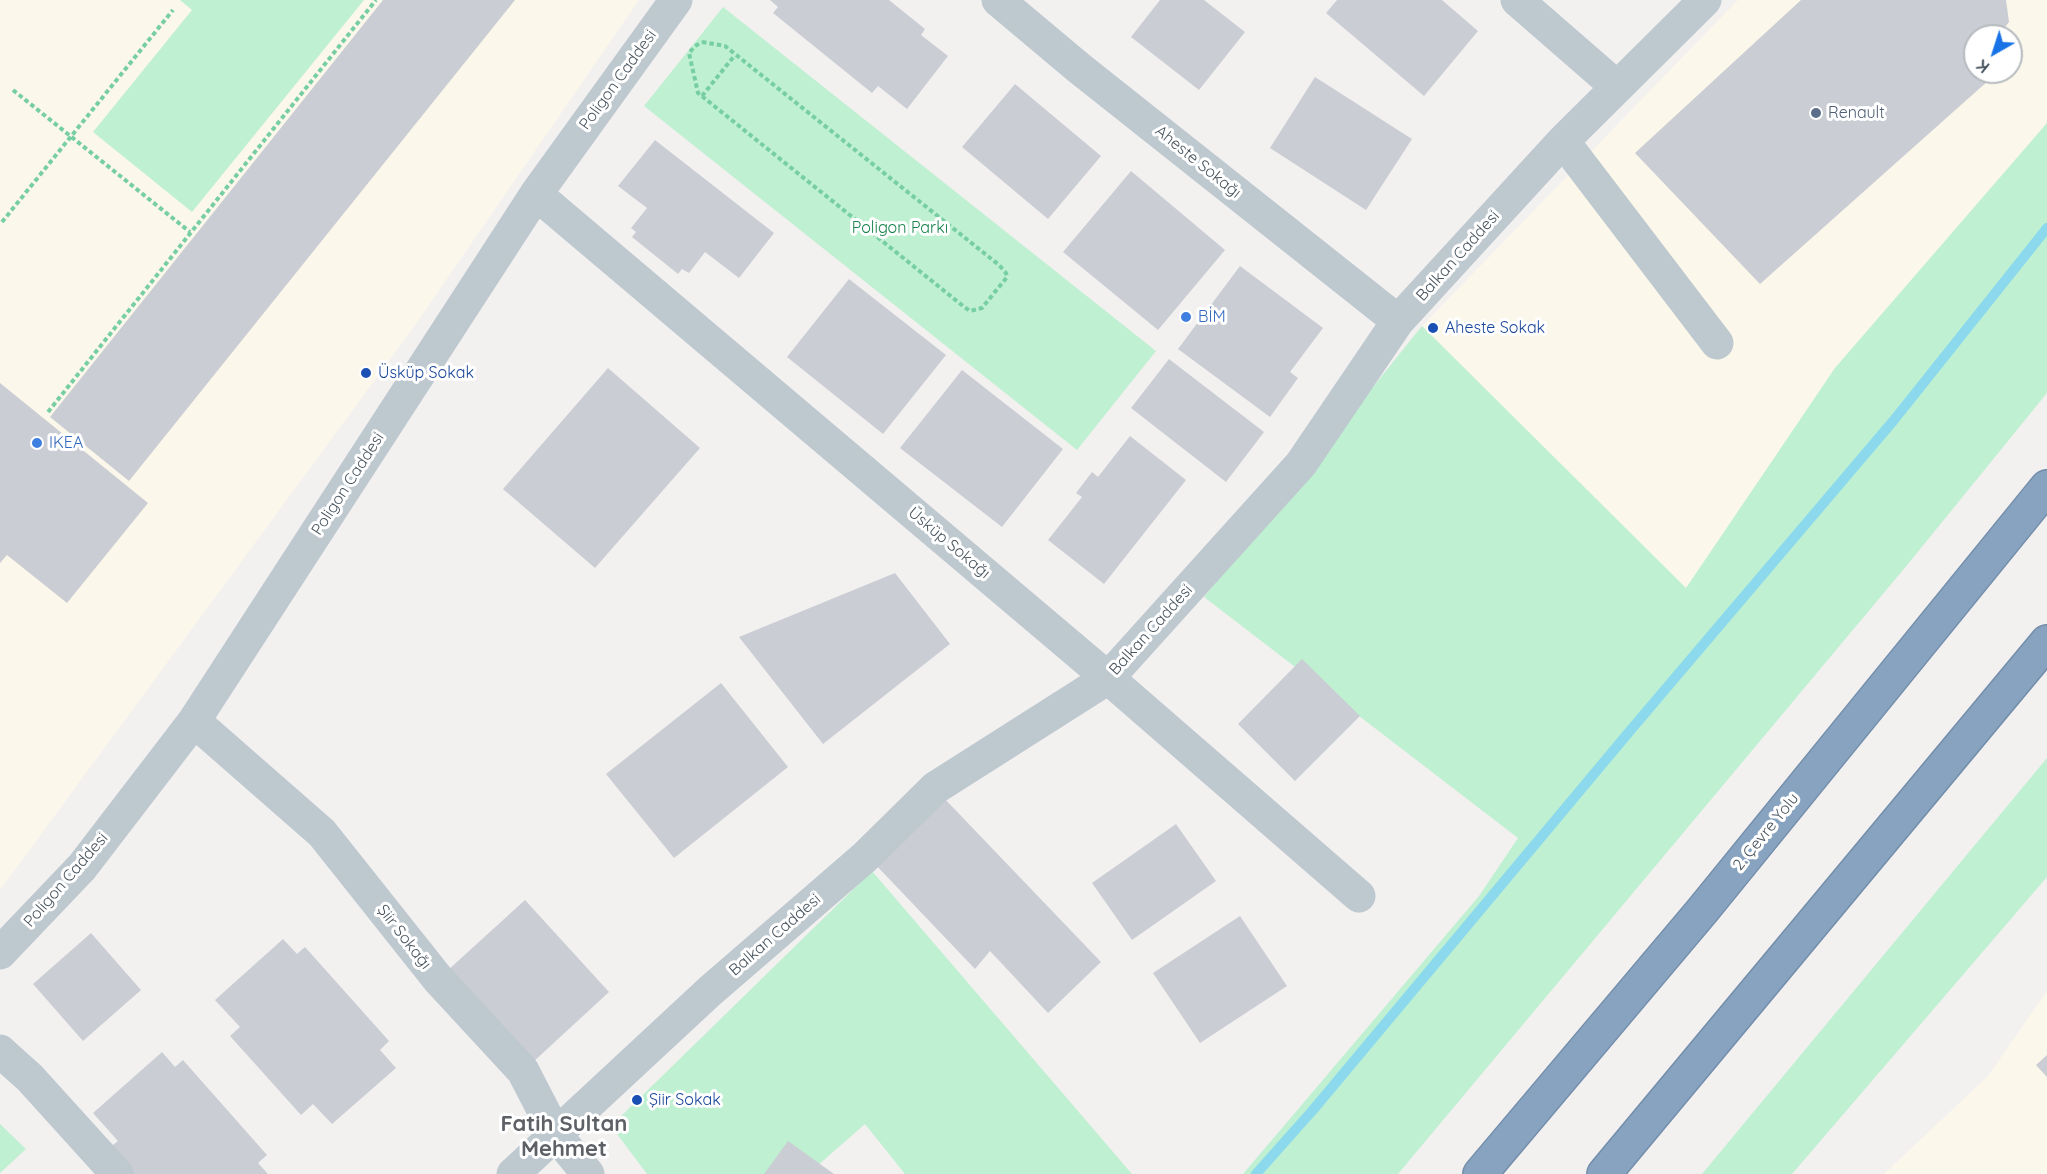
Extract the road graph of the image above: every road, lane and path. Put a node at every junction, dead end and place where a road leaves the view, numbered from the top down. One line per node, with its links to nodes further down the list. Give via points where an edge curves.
1 (376, 0): 15 (path)
2 (676, 0): 13 (street, Poligon Caddesi)
3 (998, 0): 16 (street, Aheste Sokağı)
4 (1517, 0): 8 (street)
5 (1705, 0): 8 (street, Balkan Caddesi)
6 (173, 10): 11 (path)
7 (735, 55): 10 (path); 10 (path, via 725,46 702,42 689,53); 10 (path, via 999,265 1006,277 982,308 970,311 963,306)
8 (1617, 87): 12 (street, Balkan Caddesi)
9 (13, 90): 11 (path)
10 (702, 96)
11 (71, 135): 14 (path); 15 (path)
12 (1563, 141): 16 (street, Balkan Caddesi); 17 (street)
13 (536, 194): 21 (street, Üsküp Sokağı); 22 (street, Poligon Caddesi)
14 (2, 222)
15 (190, 232): 18 (path)
16 (1398, 321): 21 (street, Balkan Caddesi, via 1301,464)
17 (1717, 343)
18 (48, 412)
19 (2047, 487): 30 (highway, 2. Çevre Yolu, via 1702,911)
20 (2047, 642): 31 (highway)
21 (1108, 678): 23 (street, Üsküp Sokağı); 26 (street, Balkan Caddesi, via 935,788 865,857 710,991)
22 (194, 721): 24 (street, Poligon Caddesi, via 82,867); 26 (street, Şiir Sokağı, via 322,833 438,979 522,1071)
23 (1359, 896)
24 (0, 953)
25 (0, 1051): 27 (street, via 30,1078)
26 (556, 1135): 28 (street, Balkan Caddesi); 29 (street, Şiir Sokağı)
27 (117, 1174)
28 (513, 1174)
29 (588, 1174)
30 (1480, 1174)
31 (1604, 1174)

